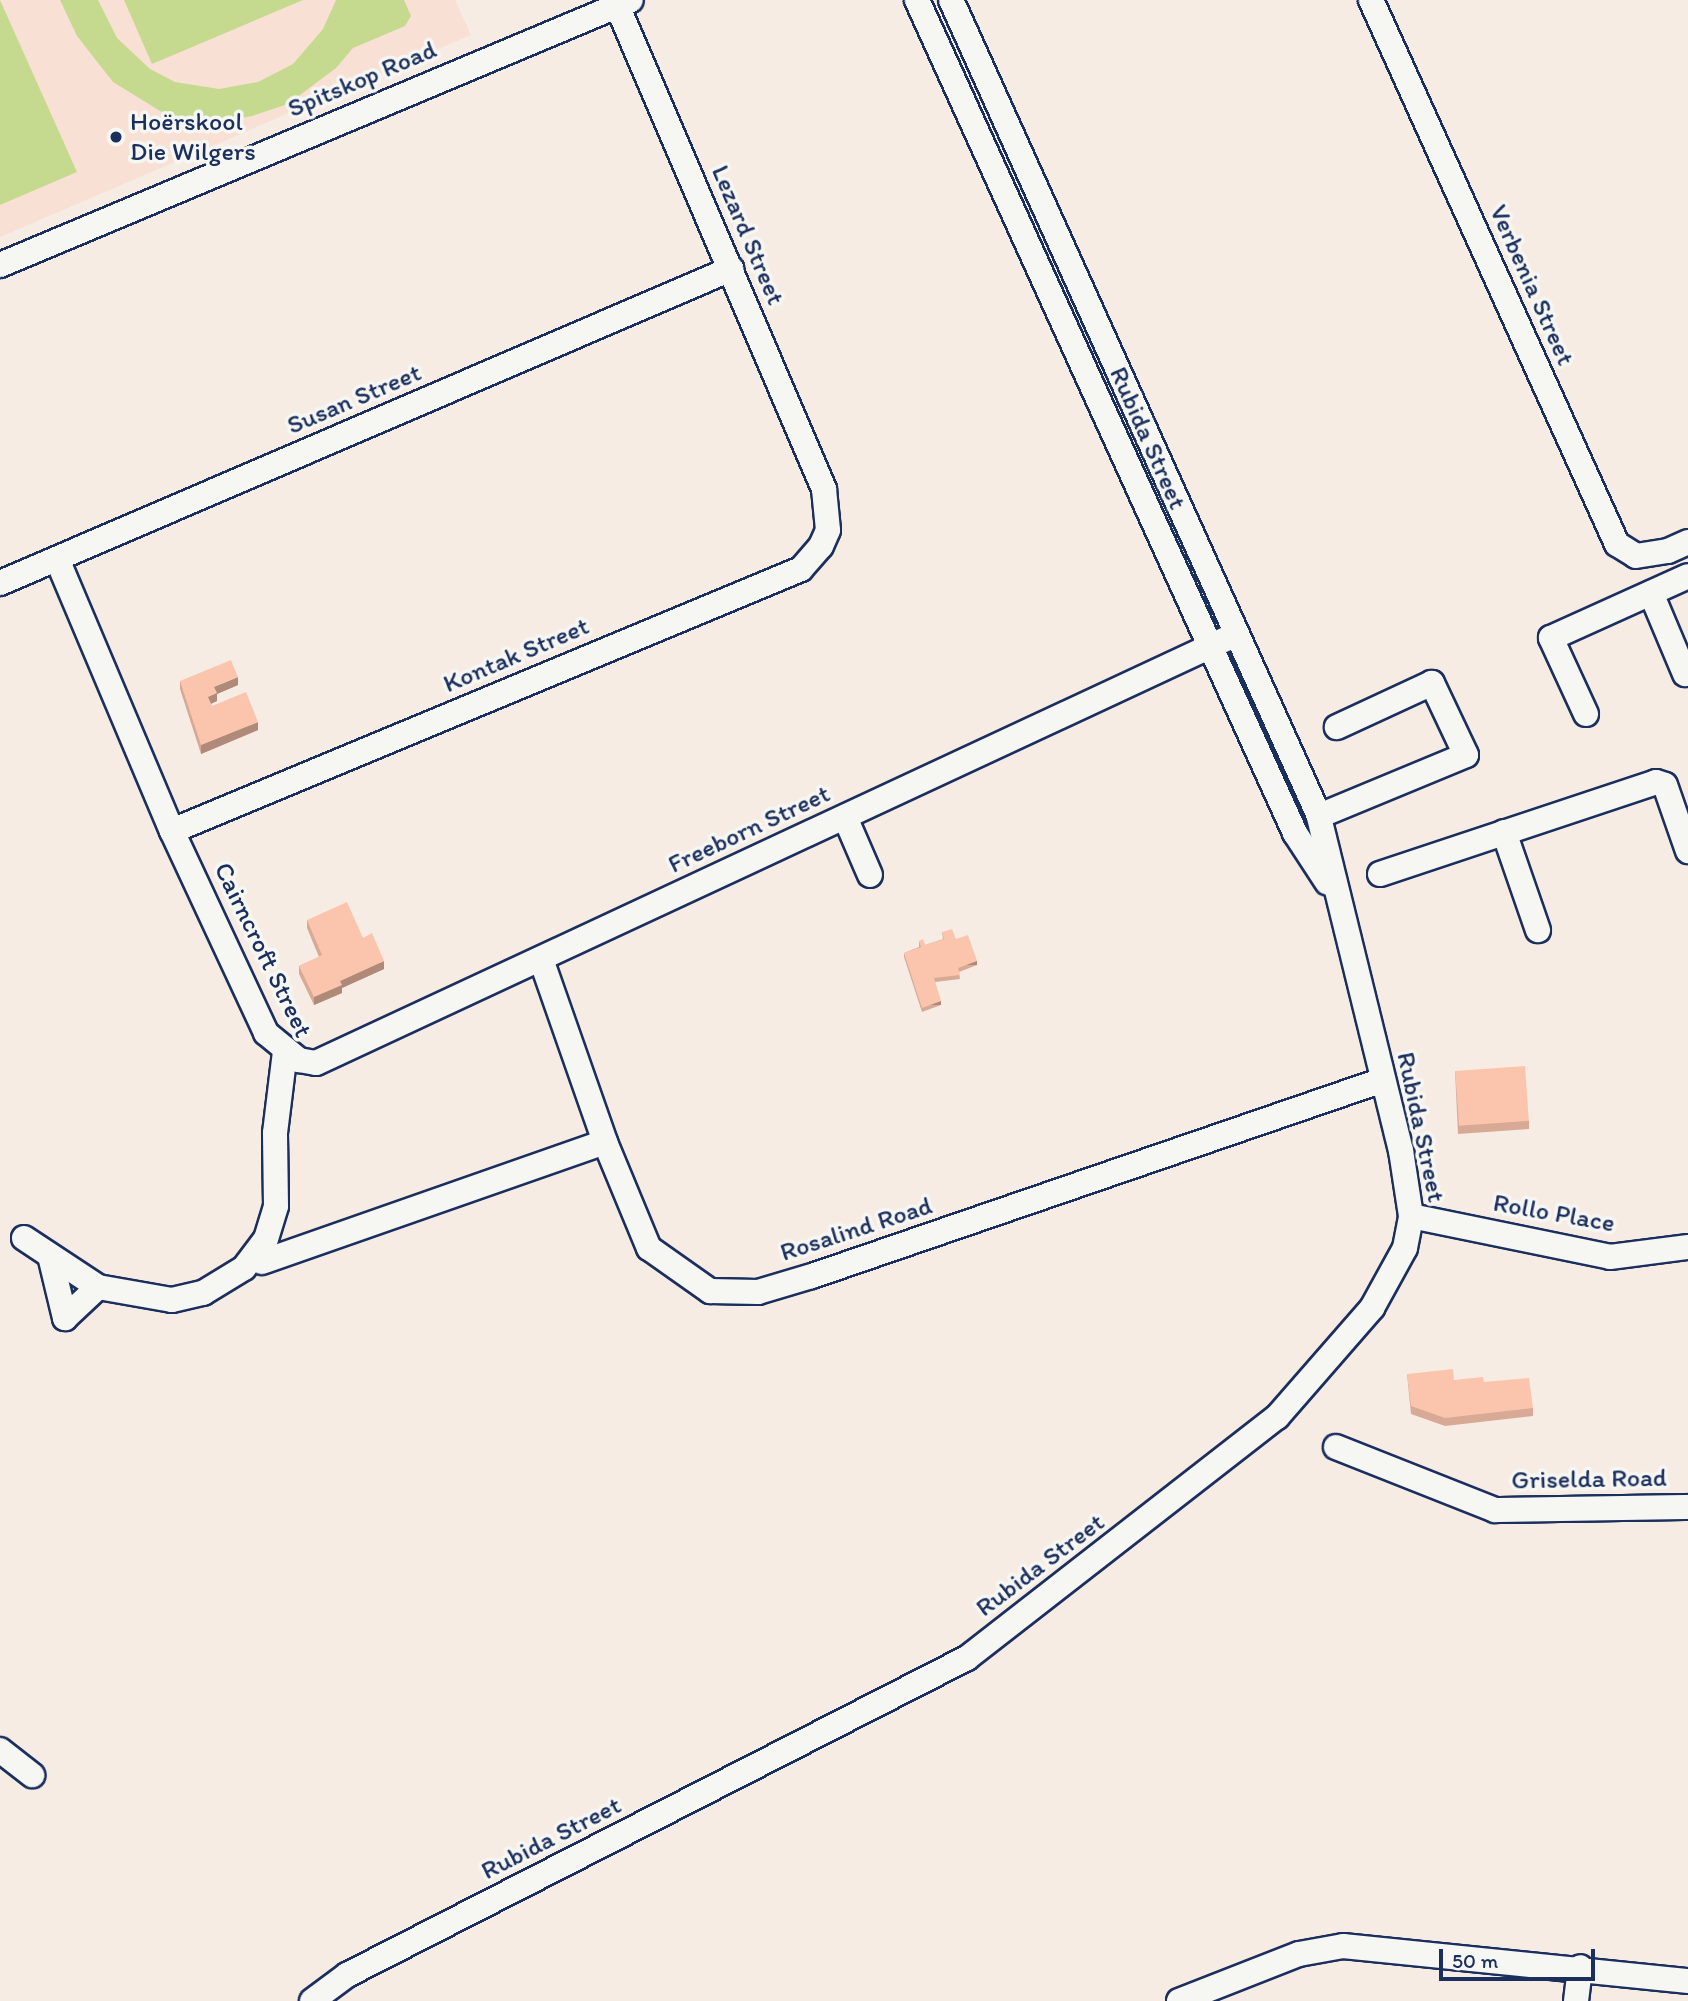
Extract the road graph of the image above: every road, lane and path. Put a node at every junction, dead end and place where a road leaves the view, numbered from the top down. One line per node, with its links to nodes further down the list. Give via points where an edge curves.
1 (918, 0): 14 (street, Rubida Street)
2 (951, 0): 13 (street, Rubida Street)
3 (1371, 0): 8 (street, Verbenia Street, via 1617,544 1636,556)
4 (624, 3): 5 (street, Spitskop Road); 6 (street, Lezard Street)
5 (0, 265)
6 (731, 269): 7 (street, Lezard Street); 9 (street, Susan Street)
7 (824, 489): 21 (street, Kontak Street, via 828,530 821,546 800,569)
8 (1678, 547)
9 (57, 559): 11 (street, Susan Street); 21 (street, Cairncroft Street)
10 (1688, 576): 12 (street)
11 (0, 583)
12 (1651, 593): 15 (street); 16 (street, via 1552,638)
13 (1237, 634): 14 (street, Freeborn Street); 19 (street, Rubida Street)
14 (1209, 648): 20 (street, Freeborn Street); 26 (street, Rubida Street, via 1295,833)
15 (1685, 674)
16 (1586, 714)
17 (1337, 727): 19 (street, via 1432,683 1466,755)
18 (1677, 781): 22 (street, via 1645,784); 23 (street)
19 (1319, 816): 26 (street, Rubida Street)
20 (845, 817): 25 (street); 28 (street, Freeborn Street)
21 (172, 831): 29 (street, Cairncroft Street, via 266,1032)
22 (1504, 832): 24 (street); 27 (street)
23 (1688, 851)
24 (1380, 874)
25 (870, 875)
26 (1335, 895): 30 (street, Rubida Street, via 1366,999)
27 (1538, 930)
28 (541, 959): 29 (street, Freeborn Street, via 334,1058 316,1063); 31 (street, Rosalind Road)
29 (285, 1051): 37 (street, Cairncroft Street, via 275,1133 276,1206 256,1255 203,1293 172,1300)
30 (1380, 1081): 31 (street, Rosalind Road, via 758,1292 710,1291 649,1248); 32 (street, Rubida Street, via 1401,1151)
31 (606, 1142): 36 (street)
32 (1411, 1216): 34 (street, Rollo Place, via 1610,1257); 44 (street, Rubida Street, via 1400,1261 1371,1308 1277,1417 967,1658 347,1975)
33 (24, 1238): 35 (street, Cairncroft Street)
34 (1688, 1247)
35 (51, 1260): 37 (street, Cairncroft Street); 37 (street, via 65,1318)
36 (262, 1262)
37 (98, 1287)
38 (1336, 1447): 39 (street, Griselda Road, via 1495,1510)
39 (1688, 1507)
40 (0, 1749): 41 (street)
41 (32, 1775)
42 (1580, 1967): 43 (street); 45 (street, via 1343,1946 1299,1954); 46 (street)
43 (1688, 1981)
44 (312, 2001)
45 (1179, 2001)
46 (1576, 2001)

